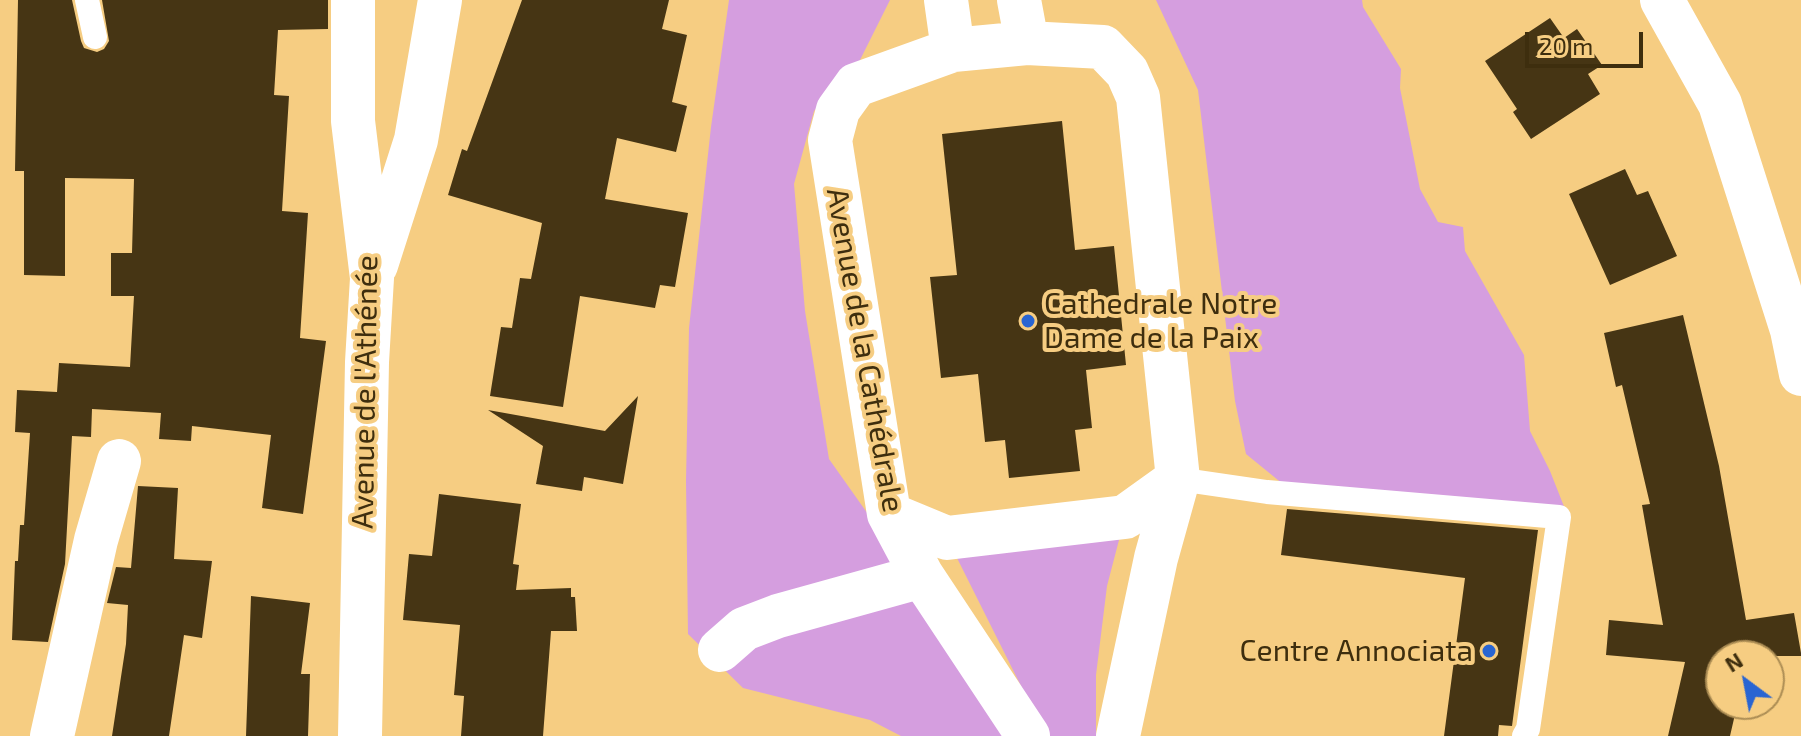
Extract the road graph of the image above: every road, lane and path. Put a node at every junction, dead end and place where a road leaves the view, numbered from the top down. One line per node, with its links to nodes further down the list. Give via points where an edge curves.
1 (87, 0): 7 (lane)
2 (353, 0): 10 (street, Avenue de l'Athénée, via 353,121)
3 (440, 0): 10 (street, via 416,140)
4 (946, 0): 9 (street)
5 (1019, 0): 8 (street)
6 (1662, 0): 11 (street, via 1720,104 1792,330)
7 (95, 37)
8 (1027, 43): 9 (street, Avenue de la Cathédrale); 13 (street, Avenue de la Cathédrale, via 1103,47 1127,72 1138,97)
9 (953, 50): 14 (street, Avenue de la Cathédrale, via 856,85 838,110 830,140)
10 (372, 278): 18 (street, Avenue de l'Athénée)
11 (1801, 374)
12 (119, 461): 17 (street)
13 (1178, 479): 14 (street, via 1125,517 947,538); 20 (street); 21 (lane, via 1267,492 1559,517)
14 (889, 514): 15 (street, Avenue de la Cathédrale)
15 (922, 576): 16 (street, via 767,620 744,629); 19 (street, Avenue de la Cathédrale)
16 (720, 650)
17 (52, 736)
18 (360, 736)
19 (1028, 736)
20 (1118, 736)
21 (1524, 736)

